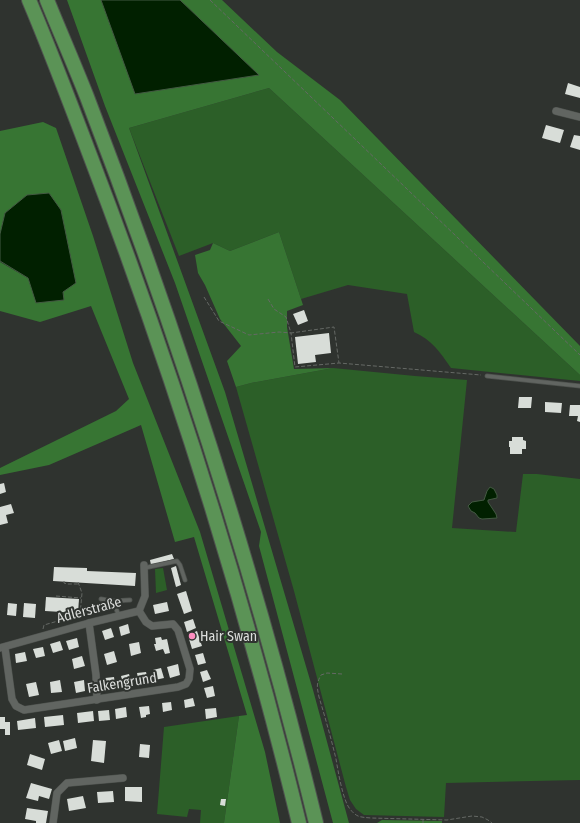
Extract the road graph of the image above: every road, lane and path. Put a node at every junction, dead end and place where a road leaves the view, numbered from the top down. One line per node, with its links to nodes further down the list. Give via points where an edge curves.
1 (29, 0): 35 (highway, via 109,206 188,431 229,562)
2 (47, 0): 36 (highway, via 88,101 143,250 211,449 267,634)
3 (210, 0): 9 (path)
4 (556, 110): 5 (street)
5 (580, 117)
6 (204, 297): 8 (path, via 219,321 249,335)
7 (268, 299): 8 (path, via 274,309 286,317)
8 (291, 333): 10 (path, via 295,367); 10 (path, via 334,327)
9 (580, 355)
10 (339, 363): 11 (path)
11 (487, 376): 12 (lane)
12 (580, 386)
13 (144, 566): 14 (lane, via 177,561); 23 (street, Adlerstraße, via 145,596)
14 (185, 580)
15 (64, 581): 17 (path, via 67,584)
16 (78, 582): 17 (path)
17 (79, 584): 19 (path)
18 (56, 596): 19 (path)
19 (82, 598): 24 (path)
20 (101, 599): 22 (lane)
21 (130, 600): 22 (lane)
22 (113, 601): 25 (lane)
23 (139, 611): 25 (street, Adlerstraße); 31 (street, Falkengrund, via 152,626 173,624 178,630 190,669 189,679 186,684 178,687)
24 (80, 615): 26 (path, via 96,610); 28 (path, via 44,625)
25 (119, 616): 26 (street, Adlerstraße)
26 (104, 619): 27 (street, Adlerstraße)
27 (89, 623): 28 (street, Adlerstraße); 31 (street)
28 (40, 637): 29 (street, Adlerstraße)
29 (2, 648): 31 (street, Falkengrund, via 12,699 16,706 24,710)
30 (342, 674): 33 (path, via 321,675 317,688 349,808 359,817)
31 (98, 700)
32 (123, 778): 34 (street, via 67,783 57,793)
33 (423, 819): 37 (path); 38 (path, via 447,820 477,816)
34 (53, 823)
35 (300, 823)
36 (316, 823)
37 (423, 823)
38 (492, 823)

